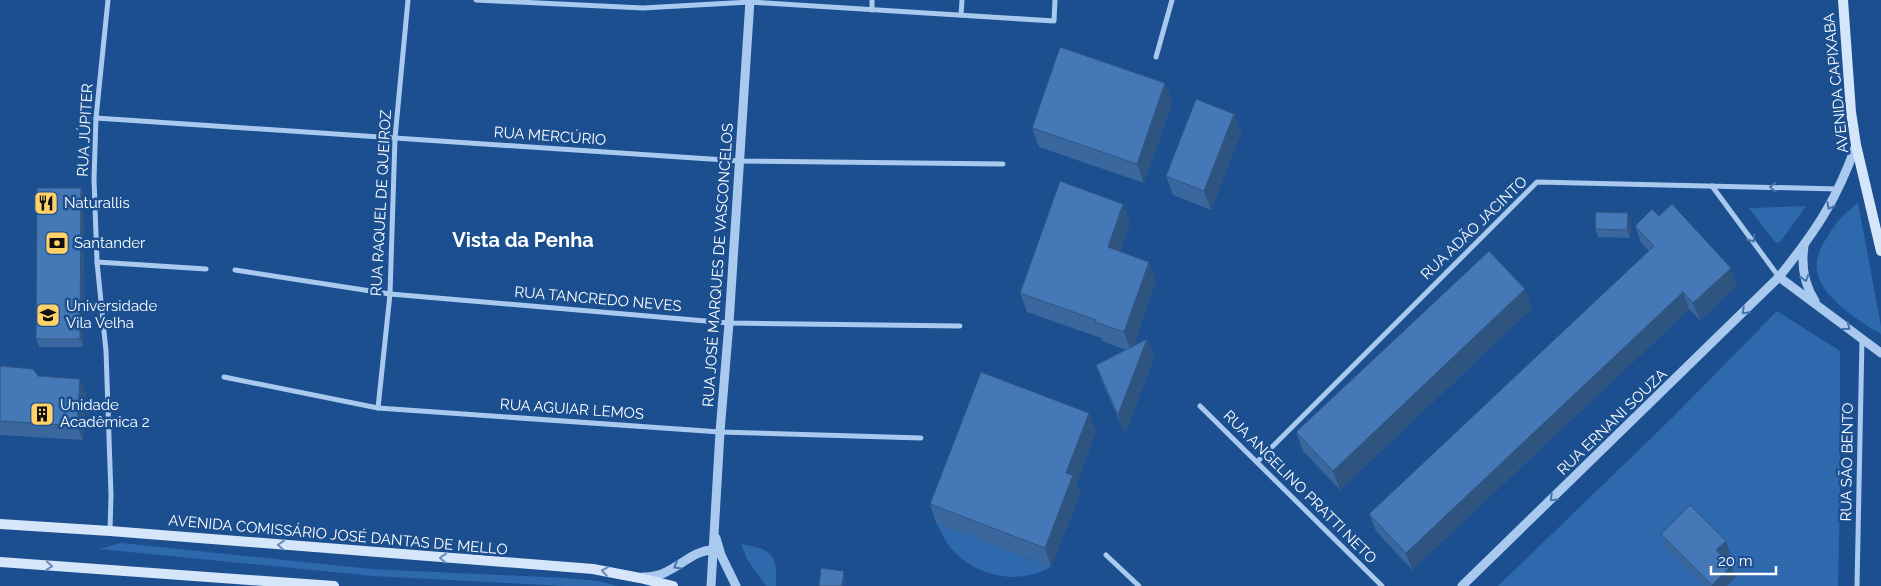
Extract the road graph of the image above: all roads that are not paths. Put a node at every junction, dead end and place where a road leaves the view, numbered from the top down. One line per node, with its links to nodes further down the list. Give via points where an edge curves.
1 (108, 0): 16 (street, RUA JÚPITER)
2 (408, 0): 17 (street, RUA RAQUEL DE QUEIROZ)
3 (476, 0): 10 (street)
4 (643, 0): 12 (street)
5 (872, 0): 13 (street)
6 (962, 0): 14 (street)
7 (1055, 0): 14 (street, via 1054,21)
8 (1172, 0): 15 (street)
9 (1843, 0): 18 (main road, AVENIDA CAPIXABA)
10 (527, 1): 12 (street)
11 (750, 1): 12 (street); 13 (street); 19 (street, RUA JOSÉ MARQUES DE VASCONCELOS)
12 (643, 8)
13 (872, 10): 14 (street)
14 (961, 15)
15 (1156, 57)
16 (96, 118): 17 (street, RUA MERCÚRIO); 25 (street, RUA JÚPITER)
17 (395, 138): 19 (street, RUA MERCÚRIO); 29 (street, RUA RAQUEL DE QUEIROZ)
18 (1856, 145): 22 (street, RUA ERNANI SOUZA); 24 (main road, AVENIDA CAPIXABA)
19 (740, 161): 20 (street, RUA MERCÚRIO); 31 (street, RUA JOSÉ MARQUES DE VASCONCELOS)
20 (1003, 164)
21 (1712, 186): 22 (street, RUA ADÃO JACINTO, one-way to 21); 28 (street, one-way to 28); 40 (street, RUA ADÃO JACINTO, via 1537,182)
22 (1839, 189): 23 (street, RUA ERNANI SOUZA, one-way to 23)
23 (1804, 246): 28 (street, RUA ERNANI SOUZA); 30 (street, one-way to 30, via 1805,280)
24 (1881, 251)
25 (96, 262): 26 (street); 42 (street, RUA JÚPITER, via 106,351 112,496)
26 (206, 269)
27 (235, 270): 29 (street, RUA TANCREDO NEVES)
28 (1779, 277): 30 (street); 54 (street, RUA ERNANI SOUZA, one-way to 54)
29 (390, 294): 31 (street, RUA TANCREDO NEVES); 37 (street, RUA RAQUEL DE QUEIROZ)
30 (1820, 307): 33 (street, one-way to 33)
31 (729, 323): 32 (street, RUA TANCREDO NEVES); 38 (street, RUA JOSÉ MARQUES DE VASCONCELOS)
32 (960, 326)
33 (1862, 338): 34 (street); 55 (street, RUA SÃO BENTO)
34 (1881, 352)
35 (224, 377): 37 (street, RUA AGUIAR LEMOS)
36 (1200, 406): 40 (street, RUA ANGELINO PRATTI NETO)
37 (378, 408): 38 (street, RUA AGUIAR LEMOS)
38 (720, 432): 39 (street, RUA AGUIAR LEMOS); 43 (street, RUA JOSÉ MARQUES DE VASCONCELOS)
39 (921, 438)
40 (1257, 462): 53 (street, RUA ANGELINO PRATTI NETO)
41 (0, 524): 42 (main road, AVENIDA COMISSÁRIO JOSÉ DANTAS DE MELLO)
42 (110, 531): 47 (main road, AVENIDA COMISSÁRIO JOSÉ DANTAS DE MELLO, one-way to 42, via 593,569)
43 (715, 532): 44 (street, RUA JOSÉ MARQUES DE VASCONCELOS); 51 (street, RUA JOSÉ MARQUES DE VASCONCELOS)
44 (713, 550): 47 (street, one-way to 47, via 697,553 666,572); 50 (street, RUA JOSÉ MARQUES DE VASCONCELOS)
45 (1106, 555): 52 (street)
46 (0, 562): 48 (main road, one-way to 48)
47 (640, 578): 49 (main road, AVENIDA COMISSÁRIO JOSÉ DANTAS DE MELLO)
48 (334, 586)
49 (673, 586)
50 (711, 586)
51 (736, 586)
52 (1140, 586)
53 (1382, 586)
54 (1462, 586)
55 (1858, 586)

